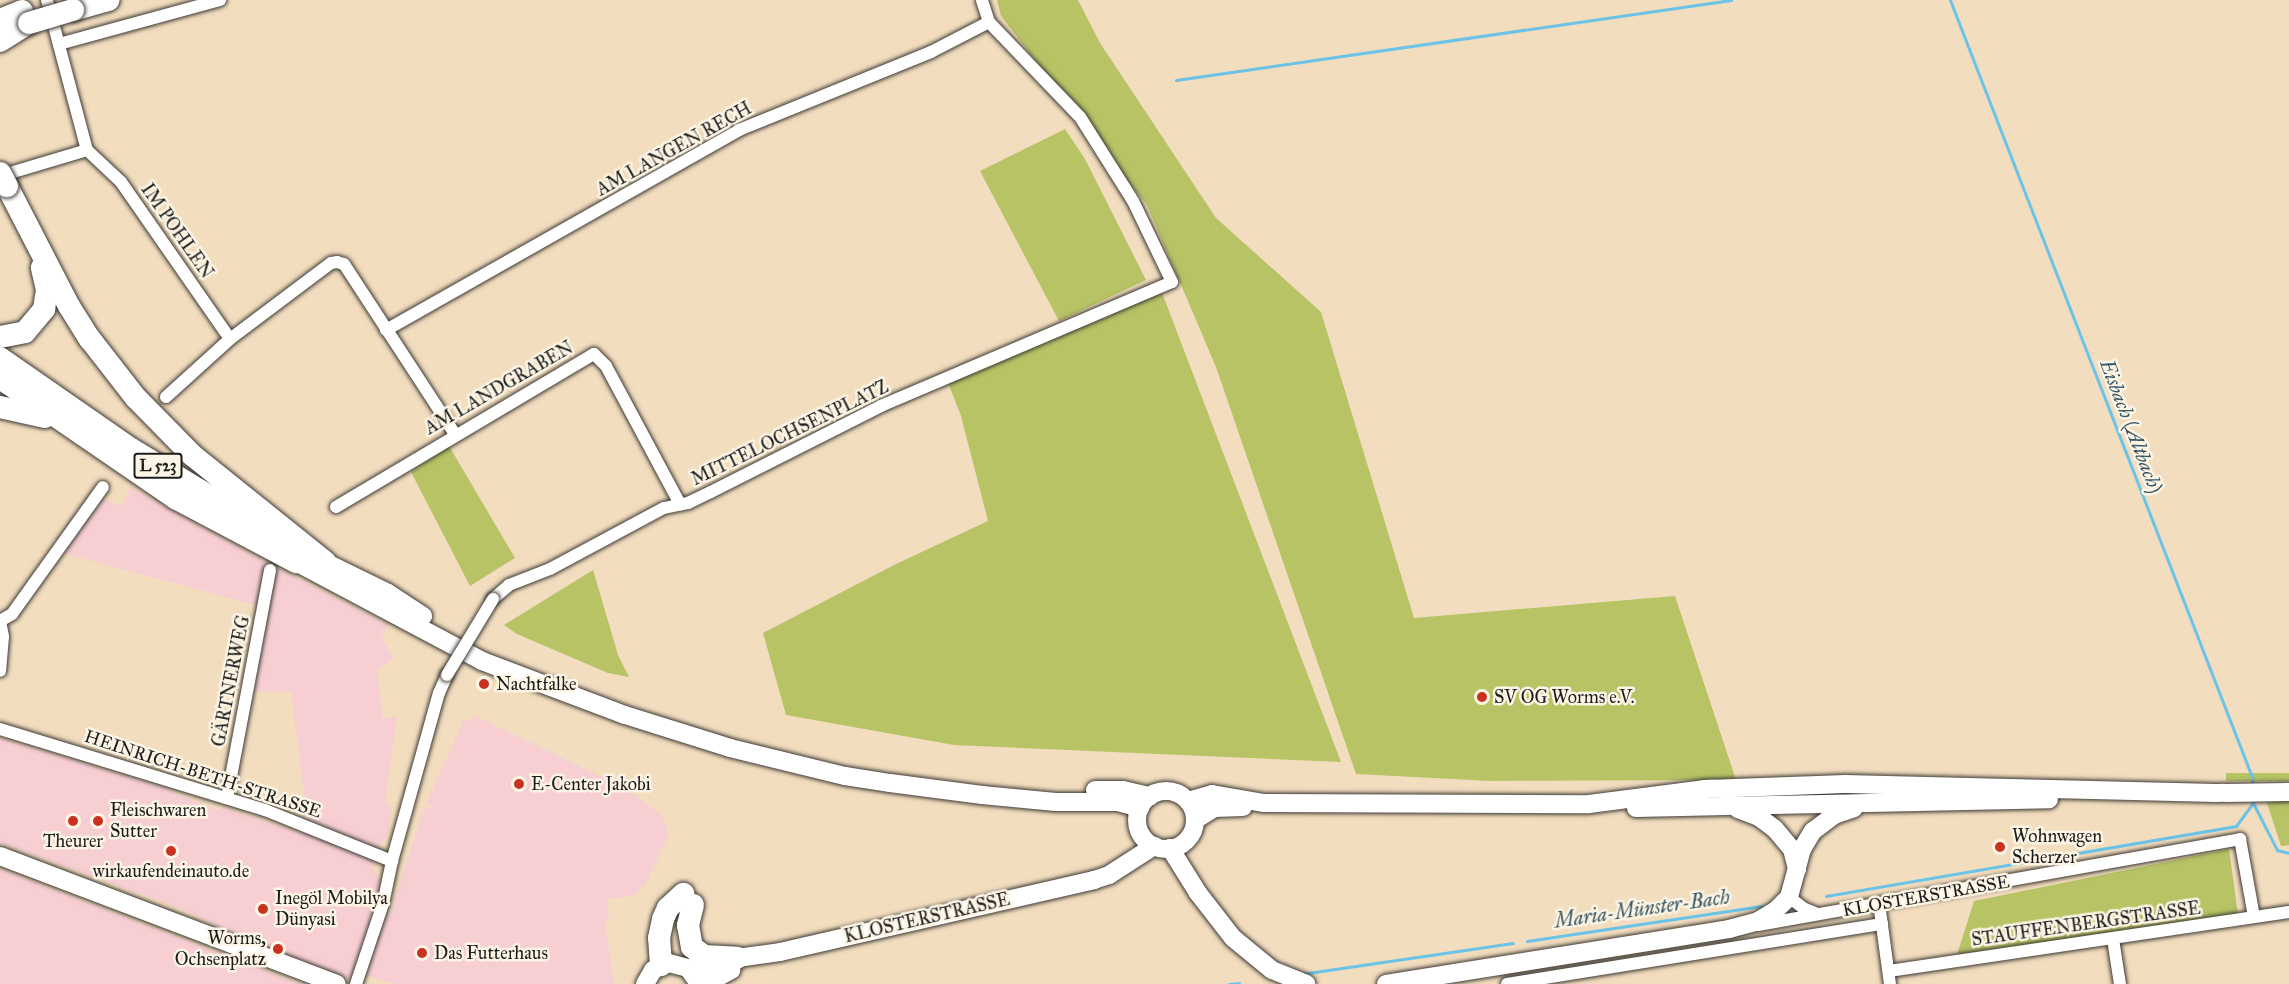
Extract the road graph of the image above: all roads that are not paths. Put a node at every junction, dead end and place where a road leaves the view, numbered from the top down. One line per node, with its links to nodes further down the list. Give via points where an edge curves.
1 (47, 0): 11 (street)
2 (109, 0): 5 (highway)
3 (220, 0): 11 (street)
4 (982, 0): 8 (street, MITTELOCHSENPLATZ)
5 (64, 5): 6 (highway)
6 (25, 17): 7 (highway); 9 (highway); 10 (highway)
7 (0, 20)
8 (989, 22): 14 (street, AM LANGEN RECH, via 931,52 739,130); 24 (street, MITTELOCHSENPLATZ, via 1080,117 1133,201 1172,282 881,406)
9 (0, 34)
10 (0, 41)
11 (59, 44): 12 (street)
12 (87, 150): 13 (street); 16 (street, IM POHLEN, via 121,182)
13 (2, 181): 15 (highway, via 44,272 47,290 44,309 36,322 25,332); 27 (highway, via 69,306 136,398 192,455)
14 (386, 330): 16 (street, via 344,264 337,262); 22 (street)
15 (0, 337)
16 (230, 339): 19 (street)
17 (0, 358): 27 (highway, L 523, via 131,449 252,523)
18 (0, 378): 21 (highway, L 523)
19 (166, 397)
20 (0, 407): 21 (highway)
21 (64, 423): 26 (highway, L 523, via 177,500)
22 (455, 434): 24 (street, AM LANDGRABEN, via 594,354 606,366); 25 (street, AM LANDGRABEN)
23 (103, 487): 29 (street, via 12,614)
24 (680, 504): 44 (street, MITTELOCHSENPLATZ, bridge, via 664,508 550,569 509,585 493,599 439,693)
25 (336, 507)
26 (296, 562): 36 (main road, L 523, via 482,660 625,715 730,748 890,783 1014,798)
27 (325, 562): 36 (main road, L 523, via 401,601 454,638 618,703 741,742 844,766 951,783 1057,792 1123,790)
28 (270, 570): 34 (street, GÄRTNERWEG)
29 (0, 621): 30 (street)
30 (0, 671)
31 (0, 729): 34 (street, HEINRICH-BETH-STRASSE)
32 (2289, 792): 33 (main road)
33 (2216, 793): 37 (main road); 39 (main road, via 1845,784 1704,789 1589,804)
34 (227, 798): 44 (street, HEINRICH-BETH-STRASSE)
35 (1188, 801): 36 (main road, L 523, via 1172,791 1160,791); 39 (main road, via 1212,794 1264,803); 40 (main road)
36 (1145, 802): 42 (main road, via 1138,818)
37 (1870, 803): 38 (main road); 45 (main road, via 1844,810 1817,827 1804,845)
38 (1728, 805): 39 (main road); 45 (main road, via 1749,812 1775,829 1791,849)
39 (1485, 806): 40 (main road, via 1222,806)
40 (1195, 820): 41 (main road)
41 (1187, 840): 42 (main road, KLOSTERSTRASSE); 48 (main road)
42 (1155, 842): 48 (main road); 55 (main road, KLOSTERSTRASSE, via 1073,885)
43 (0, 856): 60 (main road)
44 (392, 861): 61 (street, MITTELOCHSENPLATZ)
45 (1797, 870): 46 (main road)
46 (1789, 897): 50 (street, KLOSTERSTRASSE); 53 (main road, KLOSTERSTRASSE, via 1770,914)
47 (1879, 903): 50 (street, KLOSTERSTRASSE); 51 (street, KLOSTERSTRASSE, via 2240,839); 52 (street)
48 (1209, 908): 59 (main road, via 1245,950)
49 (2289, 912): 51 (street, STAUFFENBERGSTRASSE)
50 (1816, 914): 53 (street, KLOSTERSTRASSE)
51 (2254, 917): 54 (street, STAUFFENBERGSTRASSE)
52 (1882, 924): 57 (street); 65 (street)
53 (1744, 926): 64 (main road, KLOSTERSTRASSE)
54 (2114, 939): 57 (street, STAUFFENBERGSTRASSE); 67 (street)
55 (780, 952): 56 (main road, KLOSTERSTRASSE); 58 (main road, KLOSTERSTRASSE, via 742,966)
56 (737, 958): 58 (main road, KLOSTERSTRASSE); 58 (highway, via 704,956 692,947 688,900 675,924 672,942)
57 (1889, 971): 66 (street)
58 (687, 974): 62 (main road, KLOSTERSTRASSE, via 653,970)
59 (1284, 980): 63 (main road)
60 (337, 984)
61 (356, 984)
62 (645, 984)
63 (1306, 984)
64 (1386, 984)
65 (1507, 984)
66 (1890, 984)
67 (2120, 984)

